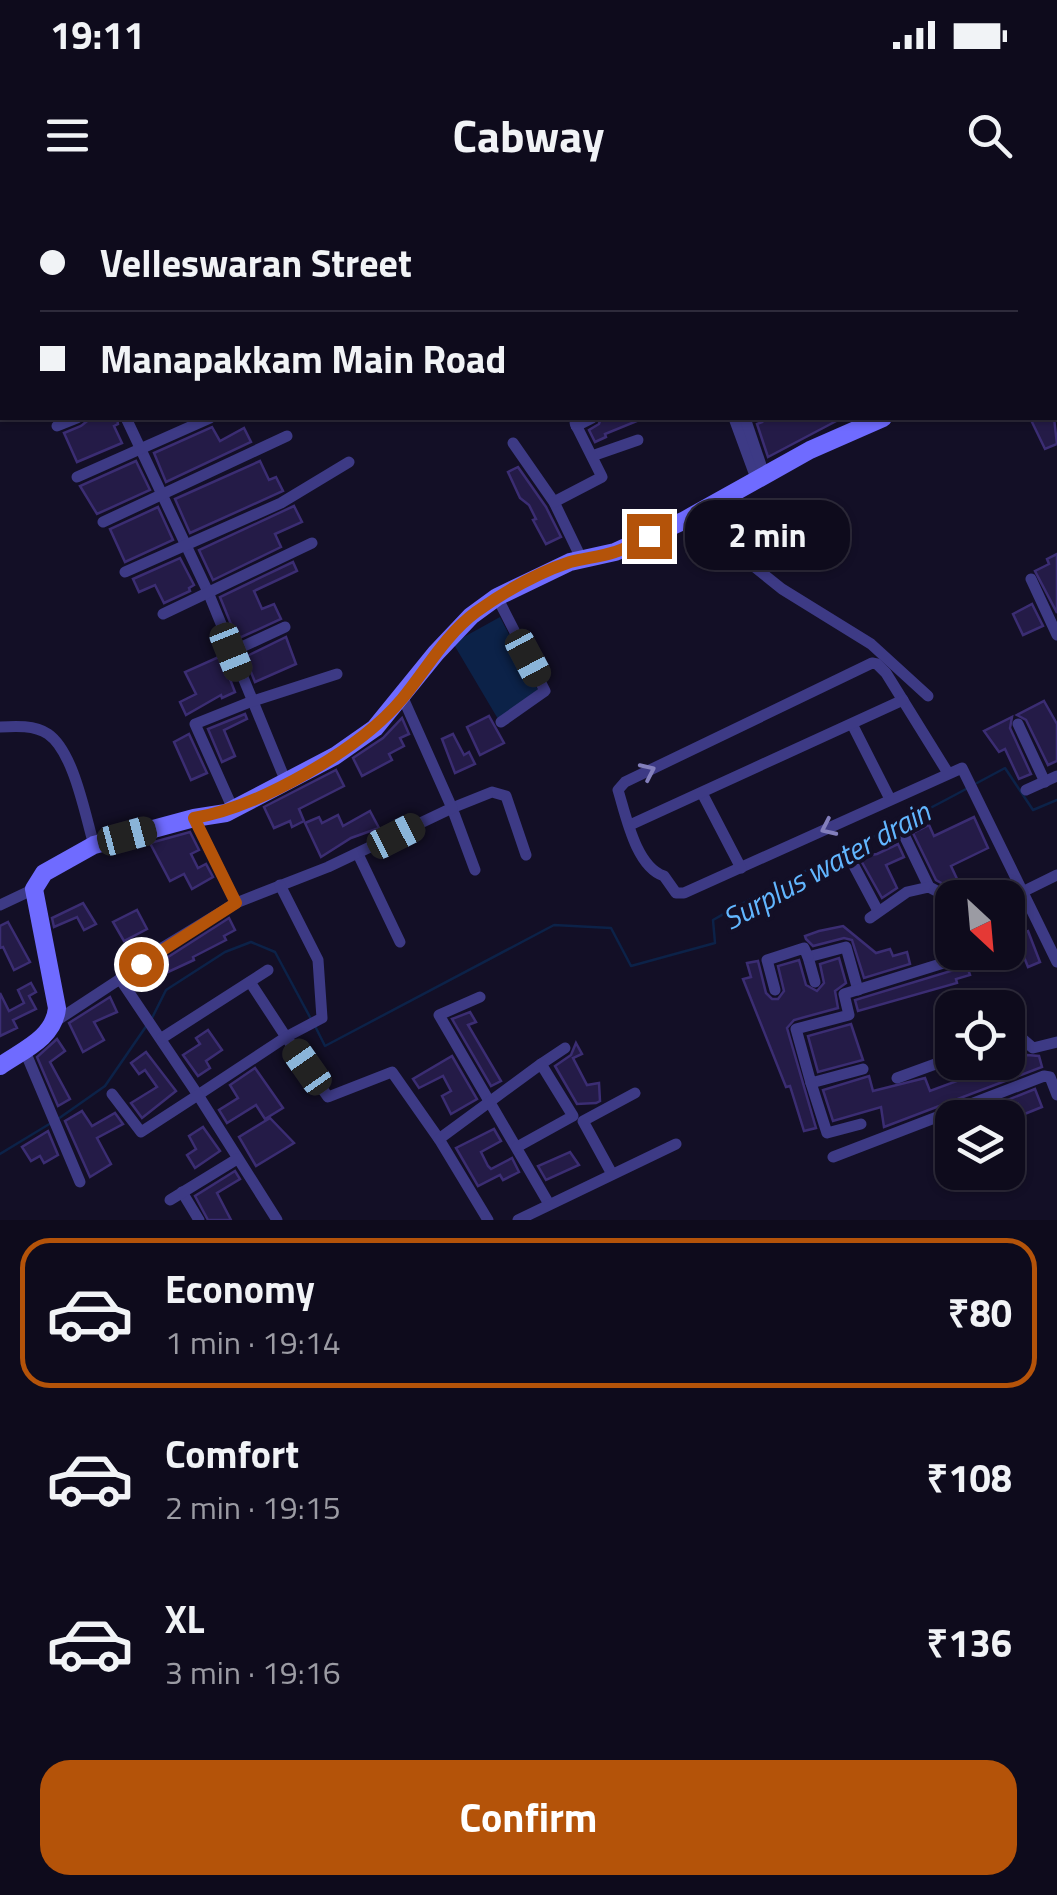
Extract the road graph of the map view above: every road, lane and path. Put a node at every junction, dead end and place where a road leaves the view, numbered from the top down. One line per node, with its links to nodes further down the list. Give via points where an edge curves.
1 (72, 420): 8 (street)
2 (127, 420): 12 (street)
3 (205, 420): 12 (street)
4 (587, 420): 13 (street, via 576,424)
5 (735, 420): 16 (street)
6 (746, 420): 16 (street)
7 (856, 422): 16 (main road)
8 (57, 426)
9 (287, 436): 17 (street)
10 (638, 440): 13 (street)
11 (513, 443): 18 (street)
12 (141, 448): 15 (street); 17 (street)
13 (592, 456): 18 (street, via 602,477)
14 (348, 462): 22 (street, via 281,503)
15 (77, 476)
16 (760, 476): 19 (main road)
17 (163, 496): 20 (street); 22 (street)
18 (554, 502): 23 (street)
19 (691, 516): 23 (main road, via 616,552); 33 (street, via 782,588 871,644)
20 (102, 522)
21 (312, 543): 26 (street)
22 (186, 546): 24 (street); 26 (street)
23 (582, 560): 27 (main road)
24 (125, 572)
25 (1031, 580): 30 (street)
26 (208, 592): 28 (street); 31 (street)
27 (497, 598): 34 (main road, via 436,653); 37 (street, via 545,690)
28 (162, 614)
29 (285, 628): 31 (street)
30 (1057, 636)
31 (231, 652): 36 (street)
32 (337, 674): 36 (street)
33 (928, 696)
34 (403, 698): 43 (main road, via 375,728); 47 (street)
35 (903, 700): 38 (street); 41 (street); 50 (street, one-way to 35, via 620,785 872,664 886,672)
36 (250, 702): 43 (street); 48 (street, via 195,724)
37 (501, 722)
38 (852, 724): 45 (street); 46 (street)
39 (1018, 724): 42 (street)
40 (0, 727): 52 (street, via 45,732 60,745)
41 (948, 773): 46 (street); 59 (street, via 962,768)
42 (1051, 779): 44 (street)
43 (286, 782): 48 (main road)
44 (1026, 790)
45 (702, 792): 50 (street); 56 (street)
46 (890, 800): 56 (street, one-way to 56)
47 (452, 808): 53 (street); 54 (street, via 503,793); 57 (street)
48 (233, 809): 49 (main road)
49 (194, 818): 52 (main road); 66 (street)
50 (630, 825): 56 (street, via 649,867 676,893)
51 (905, 837): 61 (street)
52 (94, 845): 62 (main road, via 44,873)
53 (358, 854): 60 (street); 68 (street)
54 (526, 855)
55 (854, 864): 61 (street, via 874,914 907,892)
56 (741, 868)
57 (475, 870)
58 (1057, 875): 64 (street)
59 (1017, 880)
60 (280, 885): 66 (street); 80 (street, via 318,960 322,1018)
61 (929, 887): 63 (street)
62 (34, 890): 67 (street); 79 (main road)
63 (935, 890)
64 (1025, 891)
65 (1025, 896): 70 (street)
66 (236, 903): 73 (street)
67 (0, 904)
68 (400, 942)
69 (808, 957): 75 (street); 76 (street, via 804,948 767,960); 77 (street, via 846,947)
70 (1057, 962)
71 (935, 966): 77 (street)
72 (268, 970): 74 (street)
73 (120, 979): 79 (street); 81 (street)
74 (250, 982): 80 (street); 81 (street)
75 (815, 982)
76 (775, 990)
77 (858, 990): 91 (street, via 844,994 849,1015 796,1029)
78 (480, 996): 96 (street, via 439,1015)
79 (56, 1022): 85 (main road)
80 (286, 1037): 94 (street); 98 (street, via 328,1098 392,1072)
81 (162, 1038): 94 (street)
82 (1025, 1042): 83 (street, via 1033,1048)
83 (1057, 1042)
84 (565, 1048): 86 (street)
85 (24, 1049): 88 (main road); 104 (street)
86 (541, 1064): 96 (street); 100 (street, via 573,1116)
87 (935, 1064): 90 (street)
88 (0, 1066)
89 (863, 1069): 91 (street)
90 (897, 1078)
91 (811, 1083): 97 (street, via 827,1133)
92 (635, 1093): 103 (street, via 583,1121)
93 (112, 1094): 94 (street, via 141,1132)
94 (198, 1095): 102 (street)
95 (1057, 1095): 101 (street, via 1044,1076)
96 (492, 1102): 98 (street); 100 (street)
97 (862, 1124)
98 (440, 1139): 110 (street)
99 (676, 1144): 103 (street)
100 (517, 1147): 107 (street)
101 (834, 1157)
102 (238, 1158): 105 (street); 109 (street)
103 (612, 1174): 107 (street)
104 (80, 1182)
105 (182, 1192): 106 (street); 108 (street)
106 (170, 1200)
107 (549, 1204): 111 (street)
108 (199, 1220)
109 (277, 1220)
110 (488, 1220)
111 (518, 1220)

